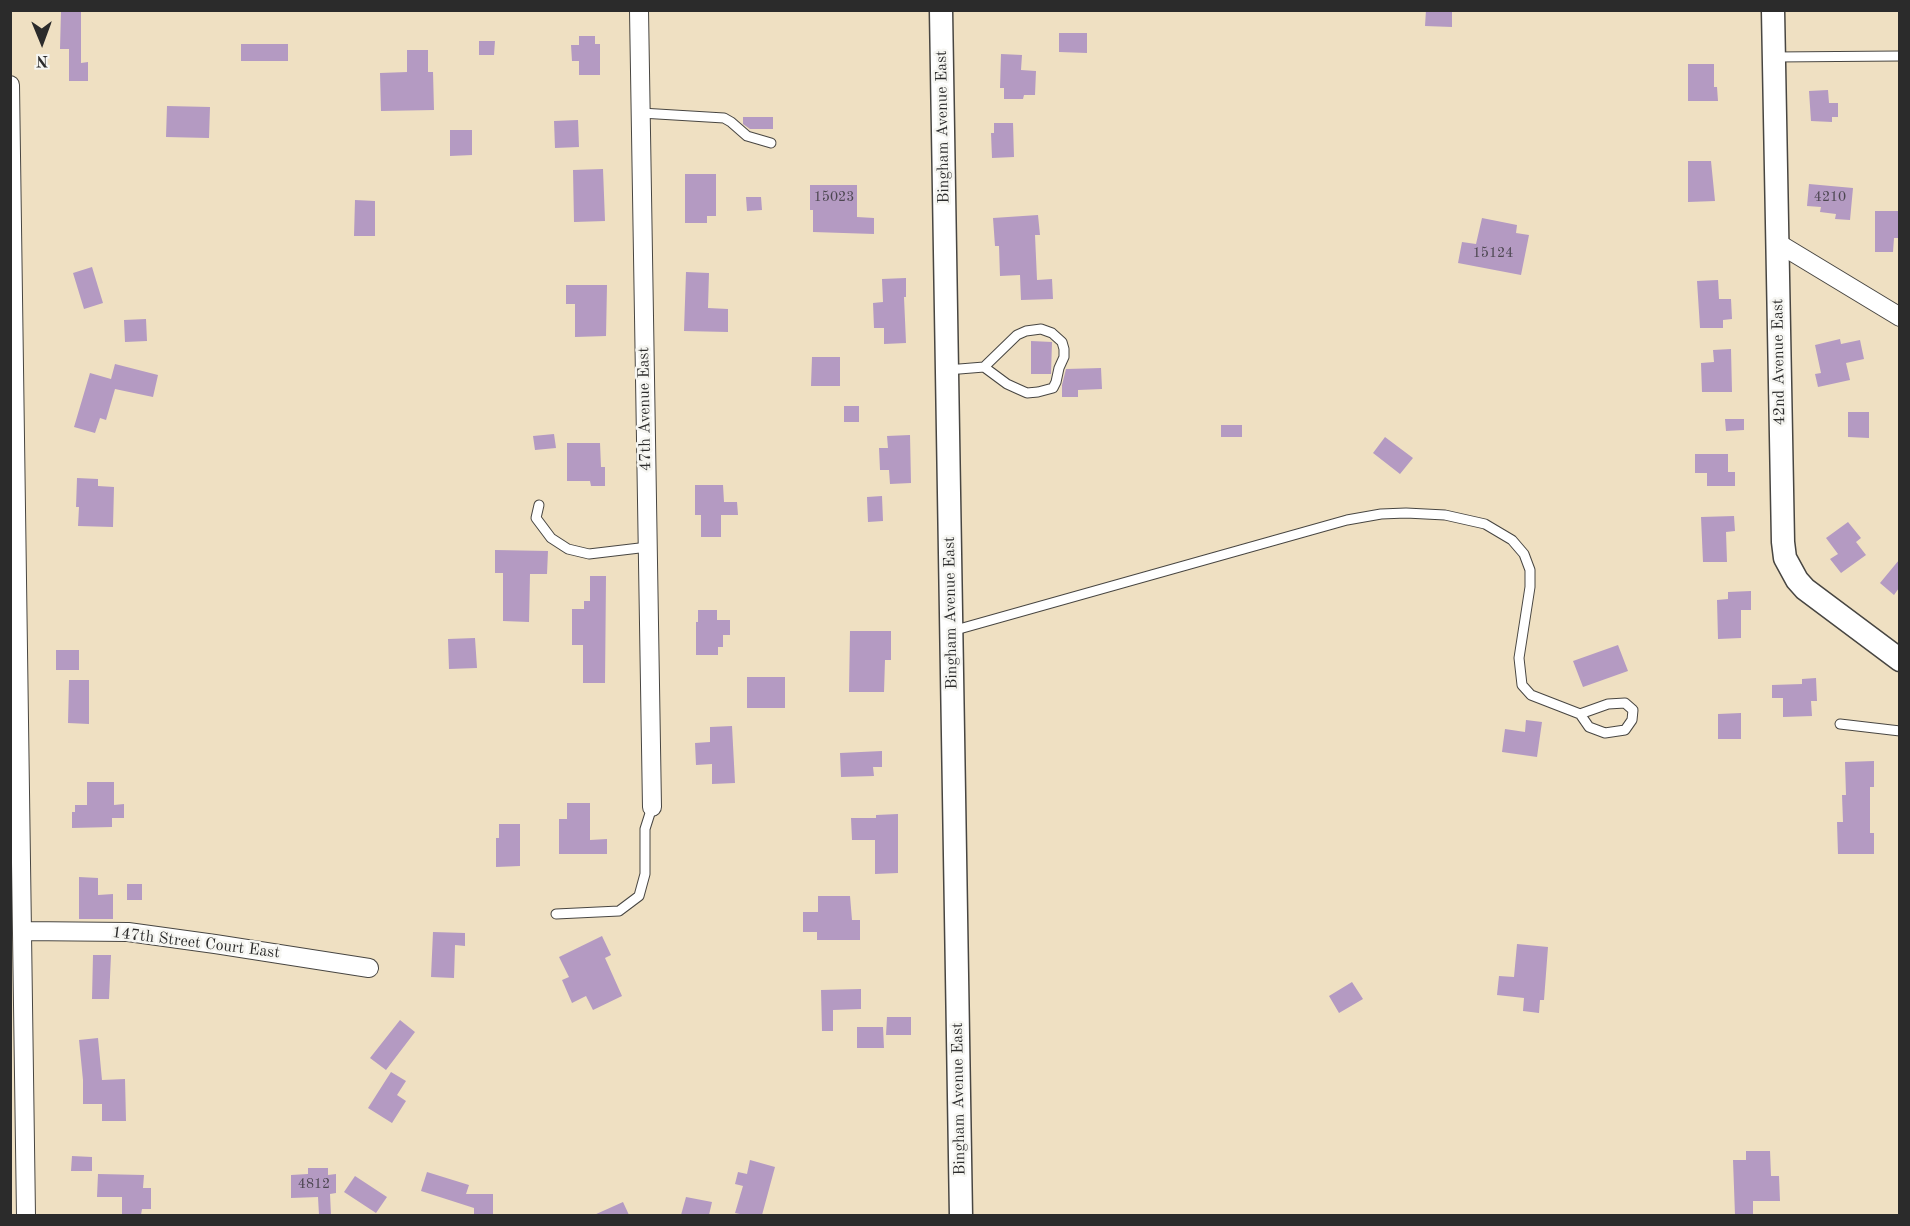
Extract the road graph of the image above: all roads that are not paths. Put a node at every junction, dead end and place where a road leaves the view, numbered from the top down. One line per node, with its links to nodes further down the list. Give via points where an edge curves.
1 (639, 10): 7 (street, 47th Avenue East)
2 (941, 10): 12 (street, Bingham Avenue East)
3 (1773, 10): 5 (street, 42nd Avenue East)
4 (1899, 56): 5 (lane)
5 (1772, 57): 9 (street, 42nd Avenue East)
6 (10, 85): 13 (street)
7 (641, 113): 8 (lane, via 724,118 747,136); 15 (street, 47th Avenue East)
8 (771, 143)
9 (1776, 242): 10 (street); 17 (street, 42nd Avenue East, via 1785,558 1806,590)
10 (1899, 317)
11 (984, 367): 11 (lane, via 1007,384 1027,393 1038,393 1053,388 1064,349 1052,333 1041,329 1026,331); 12 (lane)
12 (947, 370): 16 (street, Bingham Avenue East)
13 (12, 380): 21 (street)
14 (539, 505): 15 (lane, via 536,518 551,538 568,549 589,554)
15 (648, 547): 22 (street, 47th Avenue East)
16 (952, 631): 18 (lane, via 1347,520 1381,514 1445,515 1485,524 1512,540 1524,554 1530,570 1530,587 1519,658 1522,685 1531,695); 27 (street, Bingham Avenue East)
17 (1899, 660)
18 (1580, 714): 18 (lane, via 1589,728 1605,733 1625,730 1633,710 1625,703 1608,704)
19 (1840, 724): 20 (lane)
20 (1899, 731)
21 (15, 743): 24 (street)
22 (652, 807): 23 (lane, via 645,829 645,874 639,896 619,911)
23 (556, 914)
24 (22, 931): 25 (street, 147th Street Court East, via 128,932); 26 (street)
25 (369, 968)
26 (26, 1215)
27 (961, 1215)

